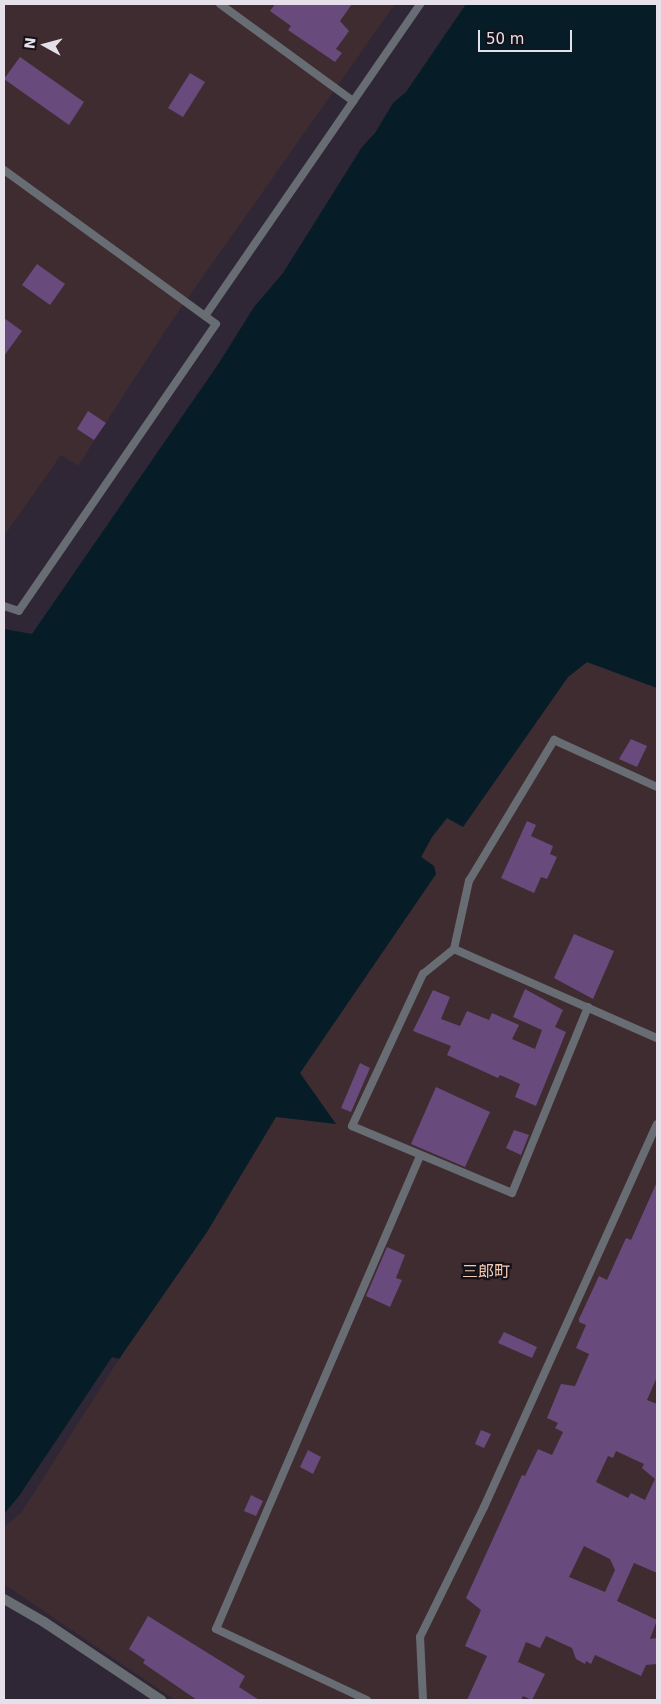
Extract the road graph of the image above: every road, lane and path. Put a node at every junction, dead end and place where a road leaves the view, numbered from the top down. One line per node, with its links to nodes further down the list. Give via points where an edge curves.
1 (220, 4): 3 (lane)
2 (420, 4): 3 (lane)
3 (354, 101): 5 (lane)
4 (4, 170): 5 (lane)
5 (205, 316): 6 (lane, via 216,324 25,603 19,611)
6 (4, 606)
7 (657, 787): 8 (lane, via 554,740 469,881)
8 (454, 949): 9 (lane); 12 (lane, via 423,974 352,1126)
9 (588, 1007): 10 (lane); 12 (lane, via 512,1193)
10 (657, 1038)
11 (657, 1124): 16 (lane, via 484,1507 420,1637)
12 (420, 1156): 15 (lane, via 216,1629)
13 (4, 1599): 14 (street)
14 (161, 1700)
15 (368, 1700)
16 (423, 1700)

